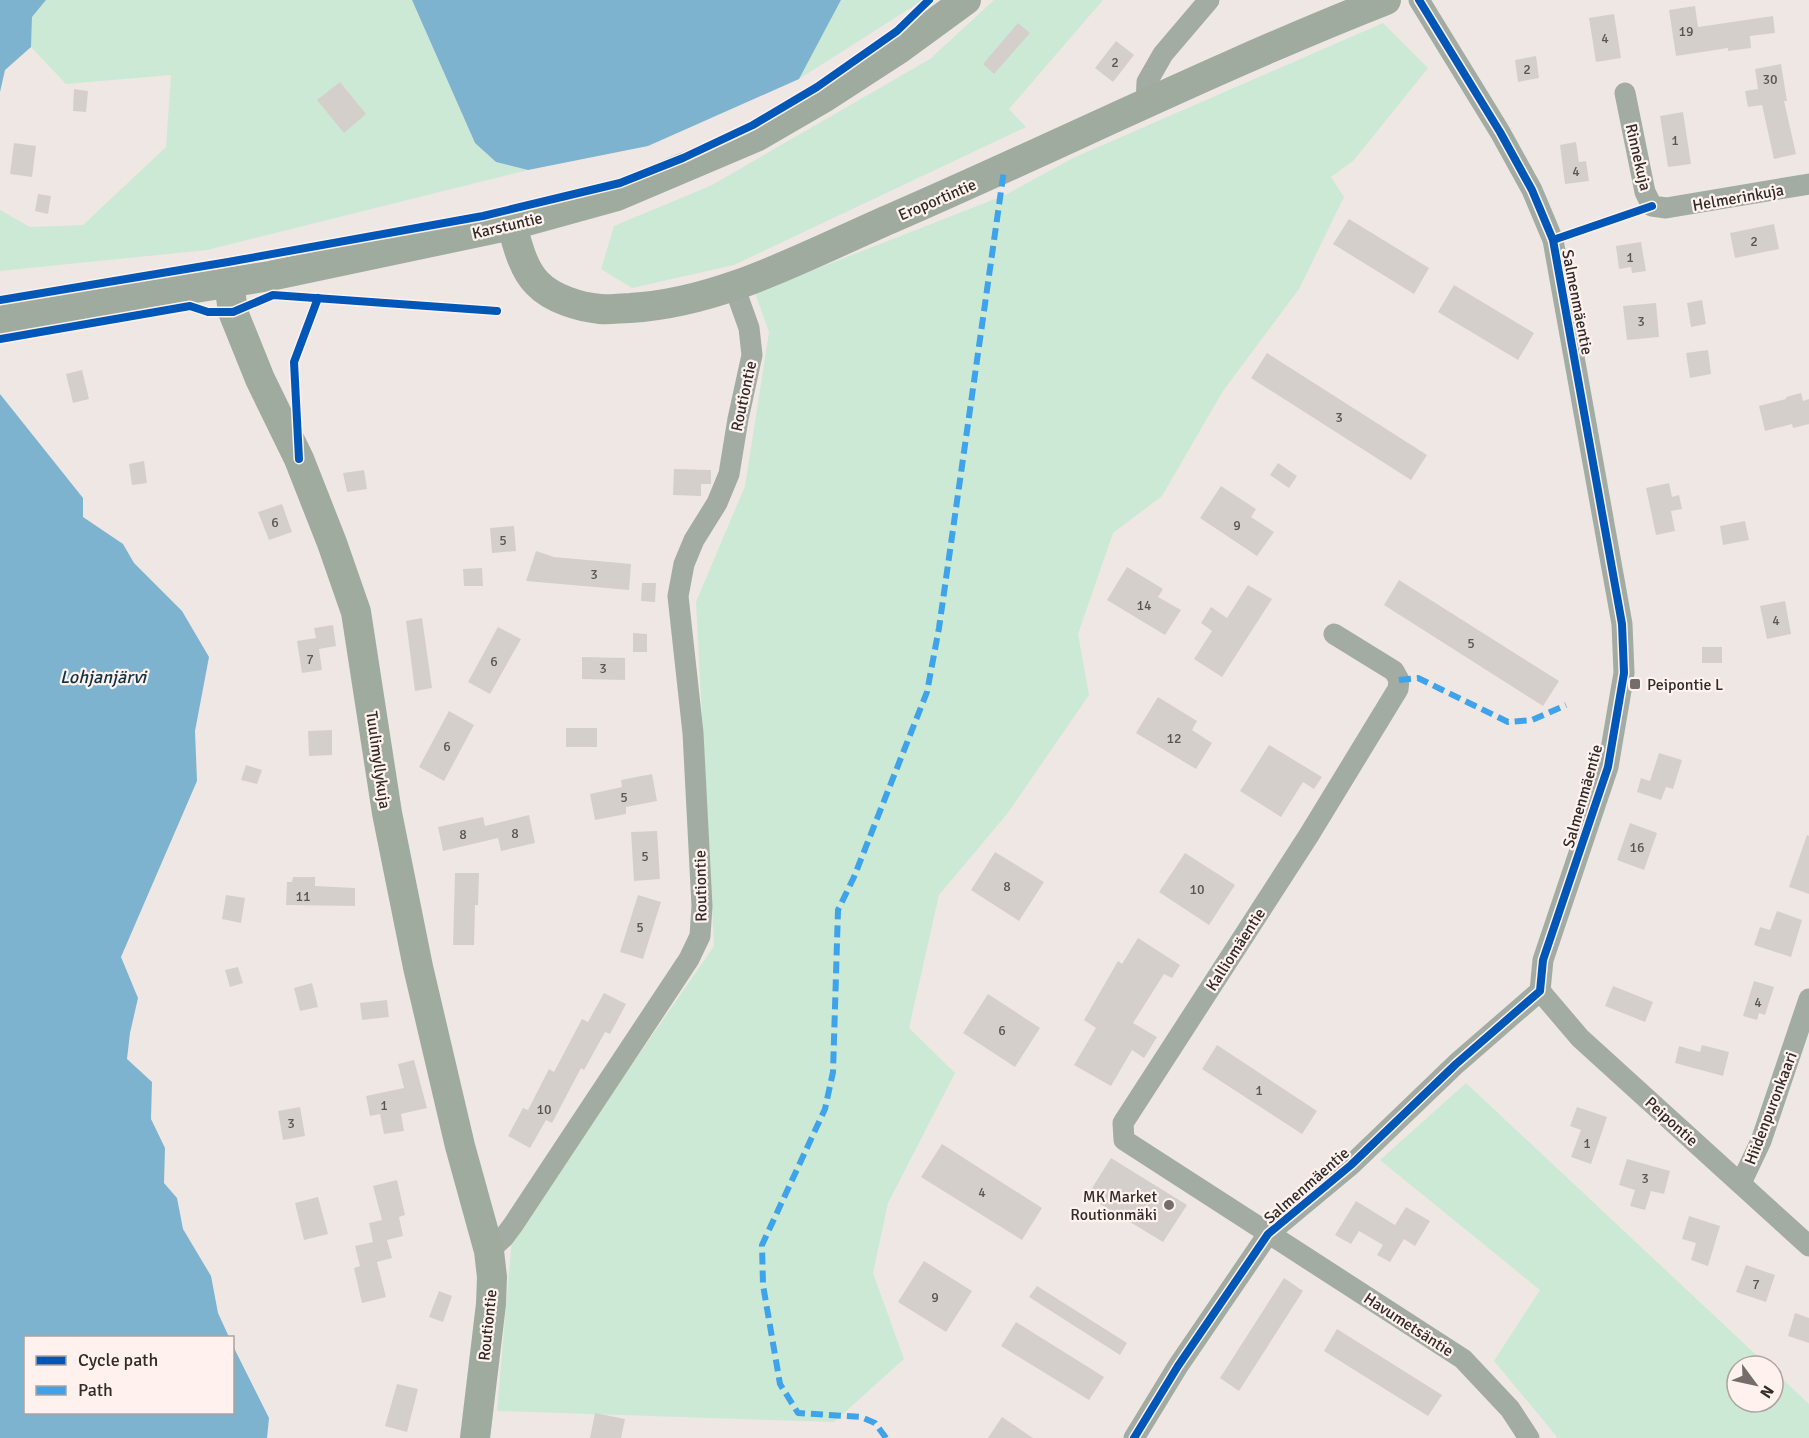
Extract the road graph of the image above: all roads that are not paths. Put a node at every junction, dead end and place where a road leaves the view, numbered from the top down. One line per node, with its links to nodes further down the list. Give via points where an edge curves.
1 (966, 0): 9 (street, Karstuntie, via 899,49 756,138 617,196)
2 (1209, 0): 6 (street, via 1163,54 1147,82)
3 (1386, 0): 6 (street, Eroportintie)
4 (1419, 0): 14 (street, Salmenmäentie, via 1506,141 1553,240 1622,624 1624,673 1608,766 1543,960)
5 (1625, 93): 8 (street, Rinnekuja, via 1645,192 1652,206)
6 (1146, 105): 11 (street, Eroportintie)
7 (1809, 184): 8 (street, Helmerinkuja)
8 (1666, 208)
9 (512, 225): 10 (street, Karstuntie); 11 (street, Eroportintie, via 519,249 537,283 569,302 601,309 659,306)
10 (229, 282): 12 (street, Karstuntie); 19 (street, Tuulimyllykuja, via 233,312 299,459 356,612 387,813 418,968)
11 (734, 286): 19 (street, Routiontie, via 749,328 752,355 729,474 694,540 684,564 678,596 693,733 702,906 700,936 689,959 519,1215)
12 (0, 319)
13 (1334, 634): 17 (street, Kalliomäentie, via 1394,671 1400,680 1398,689 1123,1123 1124,1140)
14 (1540, 991): 16 (street, Peipontie, via 1580,1038); 17 (street, Salmenmäentie, via 1456,1064 1351,1166)
15 (1809, 999): 16 (street, Hiidenpuronkaari, via 1761,1141)
16 (1741, 1183): 18 (street, Peipontie)
17 (1269, 1234): 21 (street, Salmenmäentie); 22 (street, Havumetsäntie, via 1463,1359 1510,1409)
18 (1809, 1246)
19 (489, 1251): 20 (street, Routiontie, via 490,1304)
20 (475, 1438)
21 (1134, 1438)
22 (1529, 1438)

